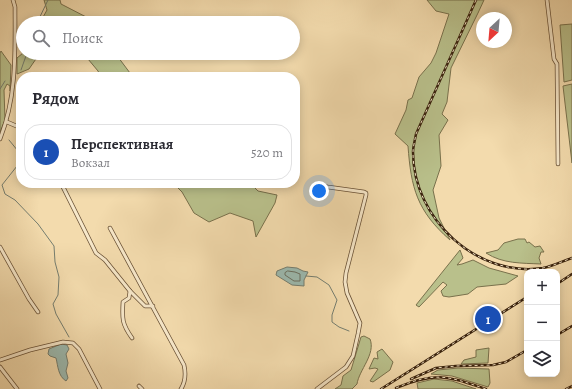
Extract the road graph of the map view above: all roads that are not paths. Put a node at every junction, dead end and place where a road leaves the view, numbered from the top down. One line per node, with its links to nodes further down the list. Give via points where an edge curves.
1 (13, 0): 3 (street, via 14,75)
2 (547, 0): 6 (street, via 554,59 557,64)
3 (7, 122): 4 (street); 5 (street)
4 (16, 126)
5 (0, 140)
6 (558, 164)
7 (323, 186): 20 (street, via 364,192 366,196 345,282 360,323 353,356 346,367)
8 (63, 188): 11 (street, via 96,254 110,266)
9 (110, 228): 12 (street)
10 (0, 247): 13 (street)
11 (130, 291): 12 (street, via 145,306); 14 (street, via 128,298 123,302 122,319)
12 (153, 306): 19 (street, via 184,365 186,375)
13 (38, 312)
14 (132, 338)
15 (0, 360): 18 (street, via 30,350 70,342 79,349)
16 (0, 367): 17 (street)
17 (17, 389)
18 (100, 389)
19 (181, 389)
20 (316, 389)

